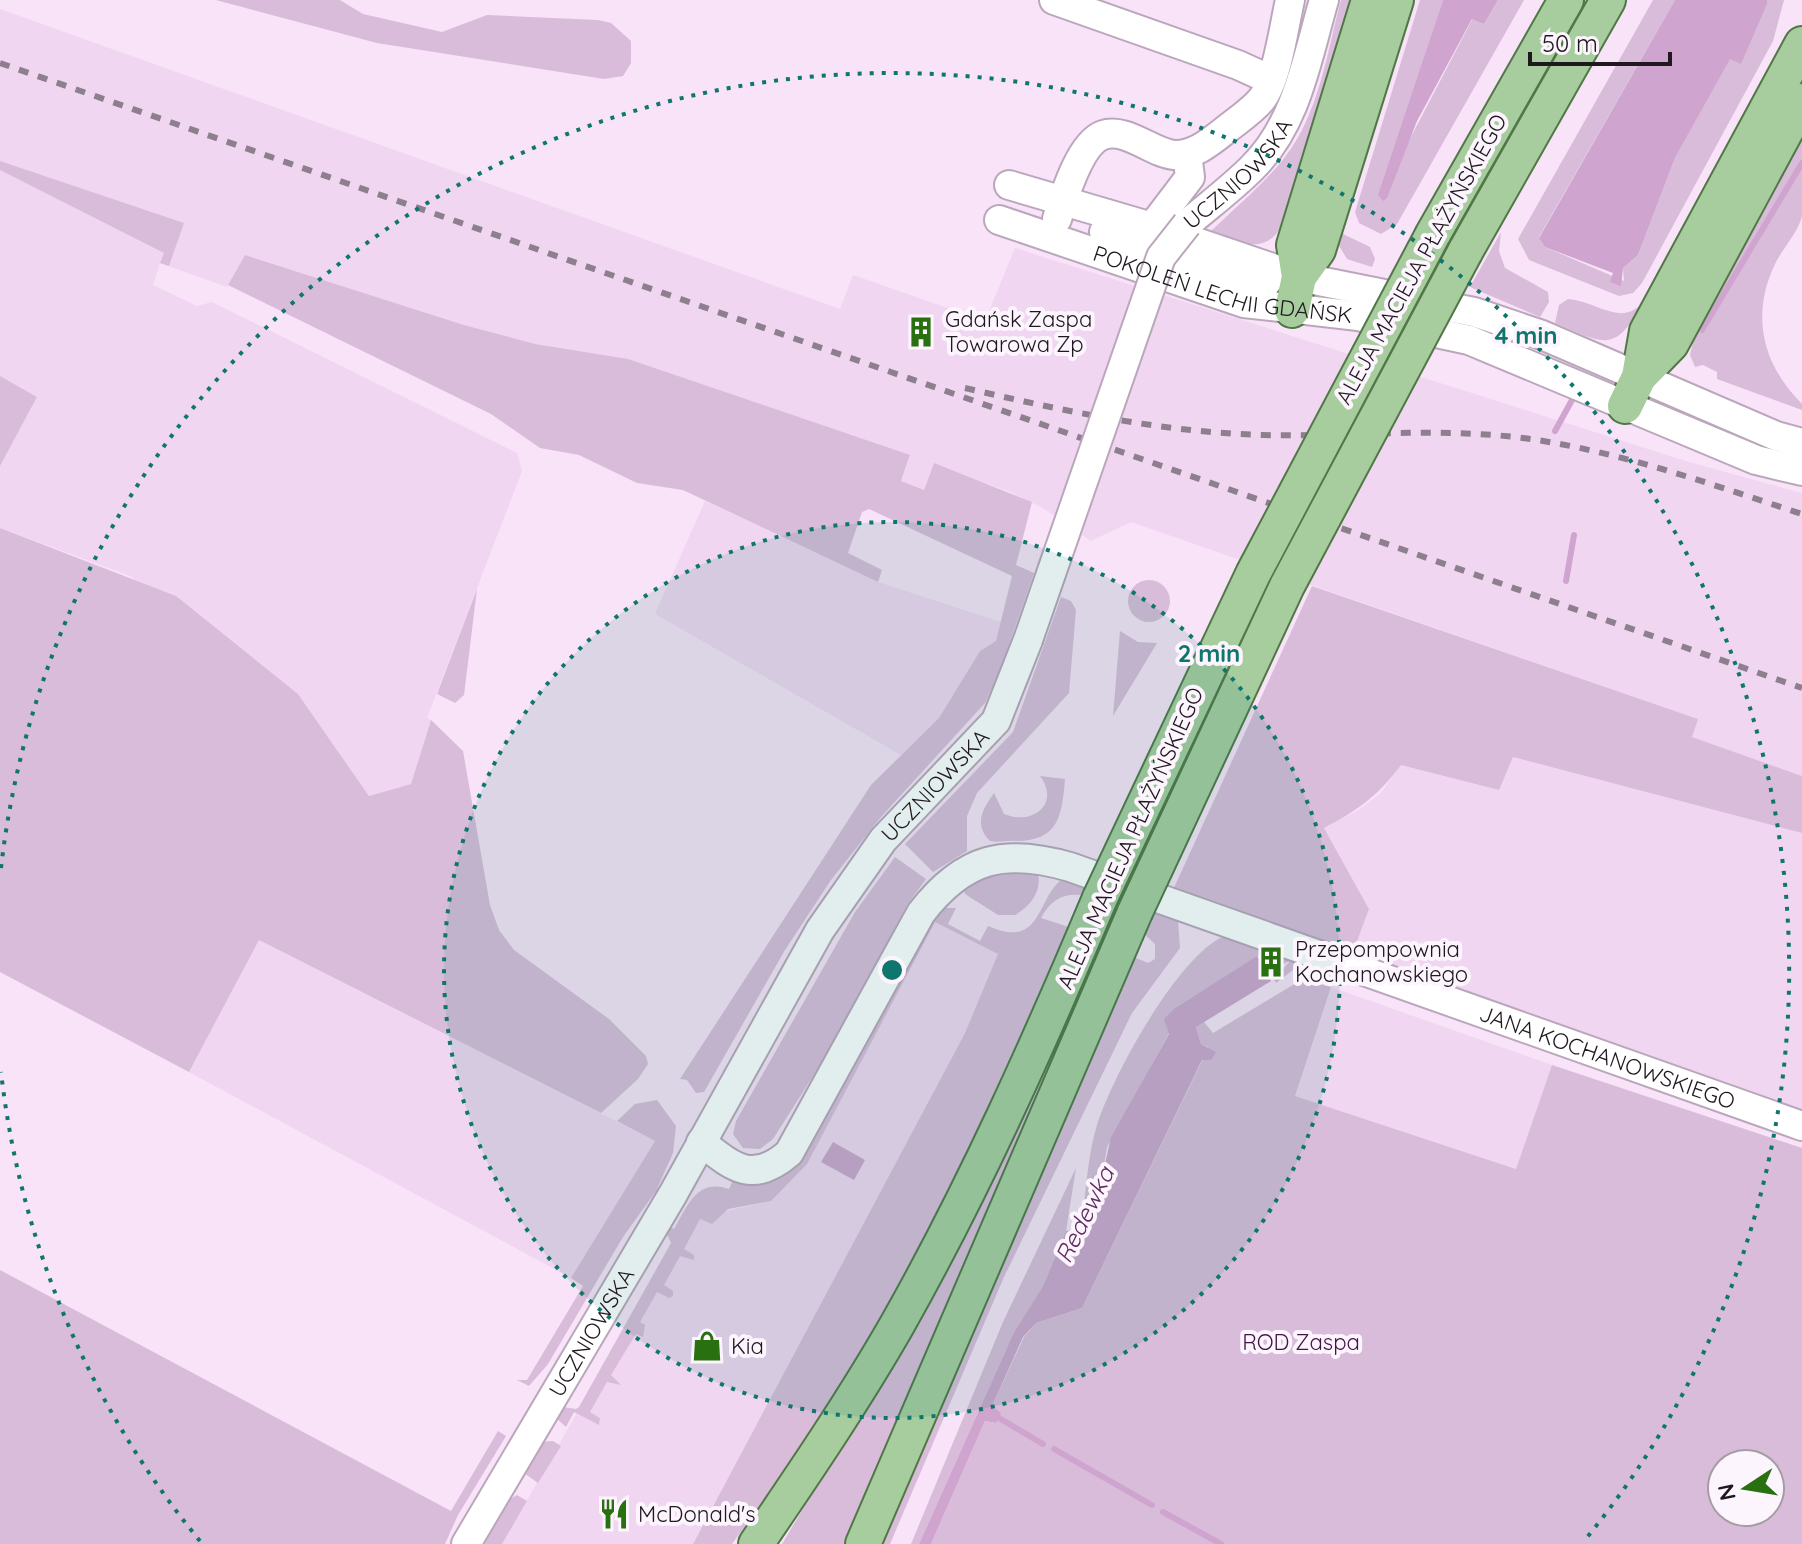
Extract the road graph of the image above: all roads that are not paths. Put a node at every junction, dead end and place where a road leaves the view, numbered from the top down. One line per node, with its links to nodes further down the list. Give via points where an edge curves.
1 (1054, 0): 9 (street, UCZNIOWSKA)
2 (1290, 0): 9 (street, UCZNIOWSKA)
3 (1324, 0): 23 (street, UCZNIOWSKA, bridge, via 1296,99 1277,137 1254,166 1187,224 1161,257 996,721 849,883)
4 (1369, 0): 17 (main road, via 1294,245)
5 (1396, 0): 17 (main road, via 1318,250)
6 (1566, 0): 25 (main road, ALEJA MACIEJA PŁAŻYŃSKIEGO, bridge, via 1433,234 1253,574 943,1240 837,1423)
7 (1608, 0): 26 (main road, ALEJA MACIEJA PŁAŻYŃSKIEGO, bridge, via 1465,252 1287,586 1135,912)
8 (1802, 44): 19 (main road, via 1647,331)
9 (1271, 80): 11 (street, UCZNIOWSKA, via 1262,100 1206,146)
10 (1802, 101): 19 (main road, via 1671,344)
11 (1187, 154): 13 (street, via 1172,155 1116,134 1103,135 1092,142); 15 (street, UCZNIOWSKA, via 1190,177)
12 (1009, 185): 13 (street, POKOLEŃ LECHII GDAŃSK)
13 (1063, 202): 15 (street, POKOLEŃ LECHII GDAŃSK); 16 (street)
14 (999, 220): 16 (street, POKOLEŃ LECHII GDAŃSK)
15 (1152, 227): 17 (street, POKOLEŃ LECHII GDAŃSK)
16 (1051, 238): 17 (street, POKOLEŃ LECHII GDAŃSK, via 1101,231 1250,281); 18 (street, POKOLEŃ LECHII GDAŃSK, via 1244,303)
17 (1299, 277): 18 (main road); 19 (street, POKOLEŃ LECHII GDAŃSK, via 1474,312 1542,335)
18 (1292, 310): 19 (street, POKOLEŃ LECHII GDAŃSK, via 1358,316 1469,340)
19 (1632, 391): 20 (street, POKOLEŃ LECHII GDAŃSK); 21 (street, POKOLEŃ LECHII GDAŃSK, via 1756,460)
20 (1802, 443)
21 (1802, 471)
22 (1802, 1126): 23 (street, JANA KOCHANOWSKIEGO, via 1070,867 1011,856 956,875 921,913 789,1153 753,1171 731,1166)
23 (701, 1142): 24 (street, UCZNIOWSKA)
24 (466, 1544)
25 (756, 1544)
26 (863, 1544)

